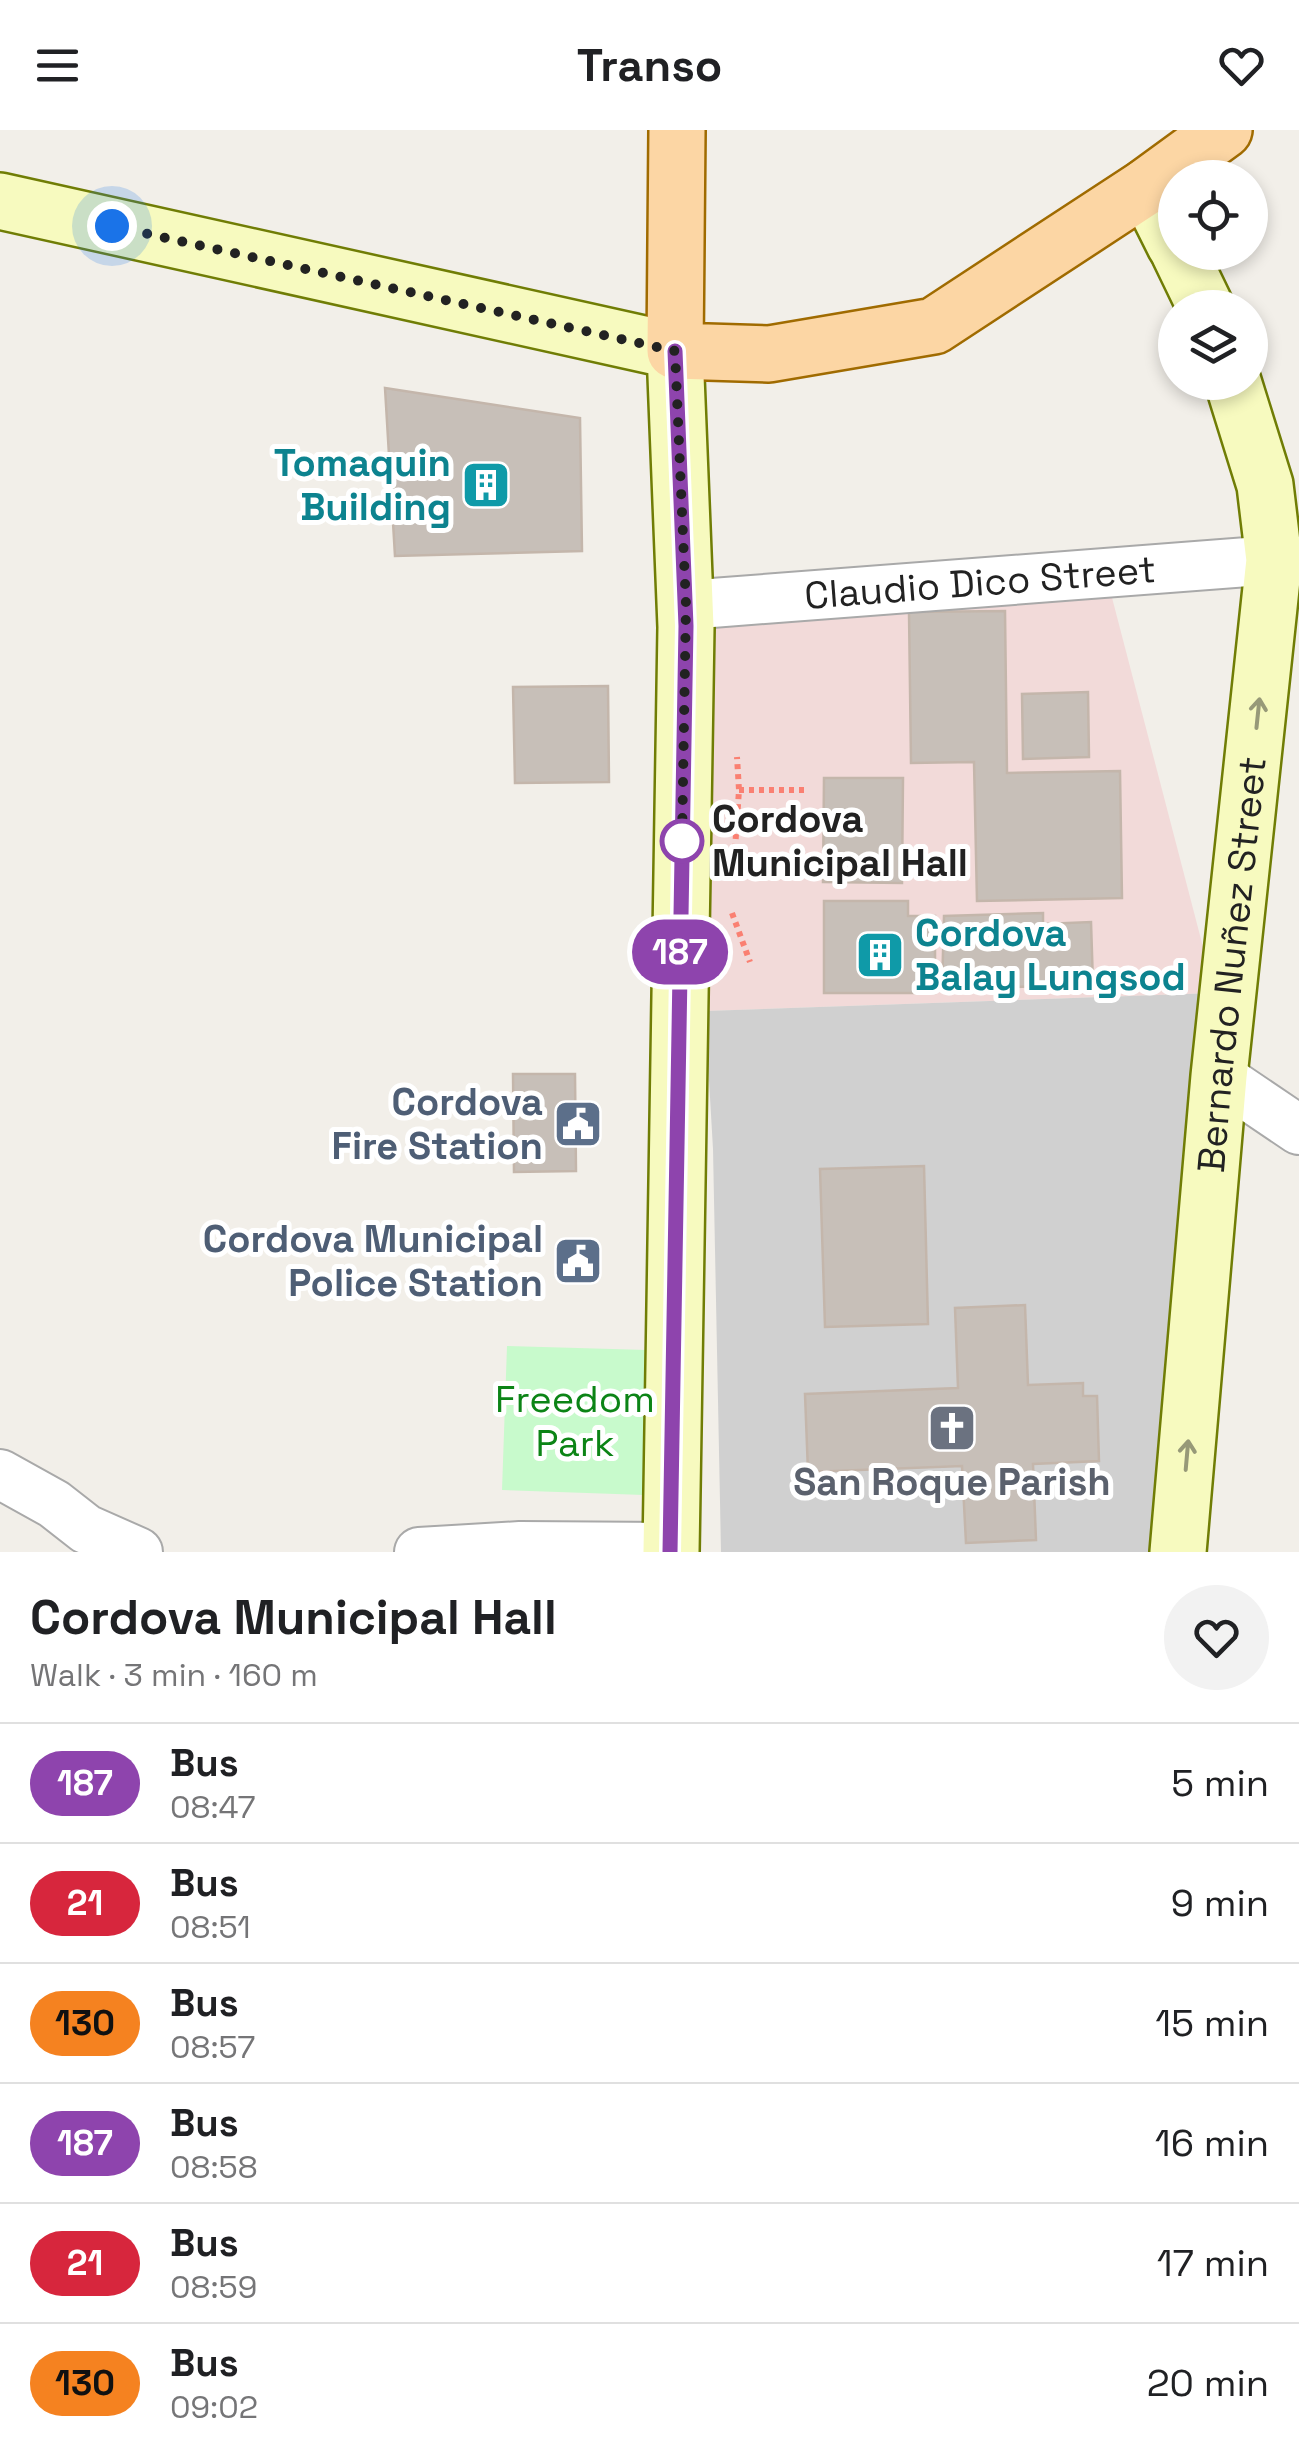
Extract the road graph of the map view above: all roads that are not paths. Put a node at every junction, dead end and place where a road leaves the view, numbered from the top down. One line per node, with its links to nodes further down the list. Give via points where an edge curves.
1 (676, 130): 6 (main road)
2 (1224, 130): 3 (main road)
3 (1146, 187): 5 (street); 6 (main road, via 934,326 769,354)
4 (0, 201): 6 (street)
5 (1158, 211)
6 (675, 351): 9 (street)
7 (1238, 400): 8 (street, Bernardo Nuñez Street, via 1264,485)
8 (1274, 560): 9 (street, Claudio Dico Street); 10 (street, Bernardo Nuñez Street, one-way to 8)
9 (686, 605): 13 (street)
10 (1219, 1076): 11 (street); 16 (street, Bernardo Nuñez Street, one-way to 10)
11 (1299, 1130)
12 (0, 1474): 14 (street, via 86,1530)
13 (670, 1549): 15 (street)
14 (138, 1552)
15 (419, 1552)
16 (1178, 1552)

